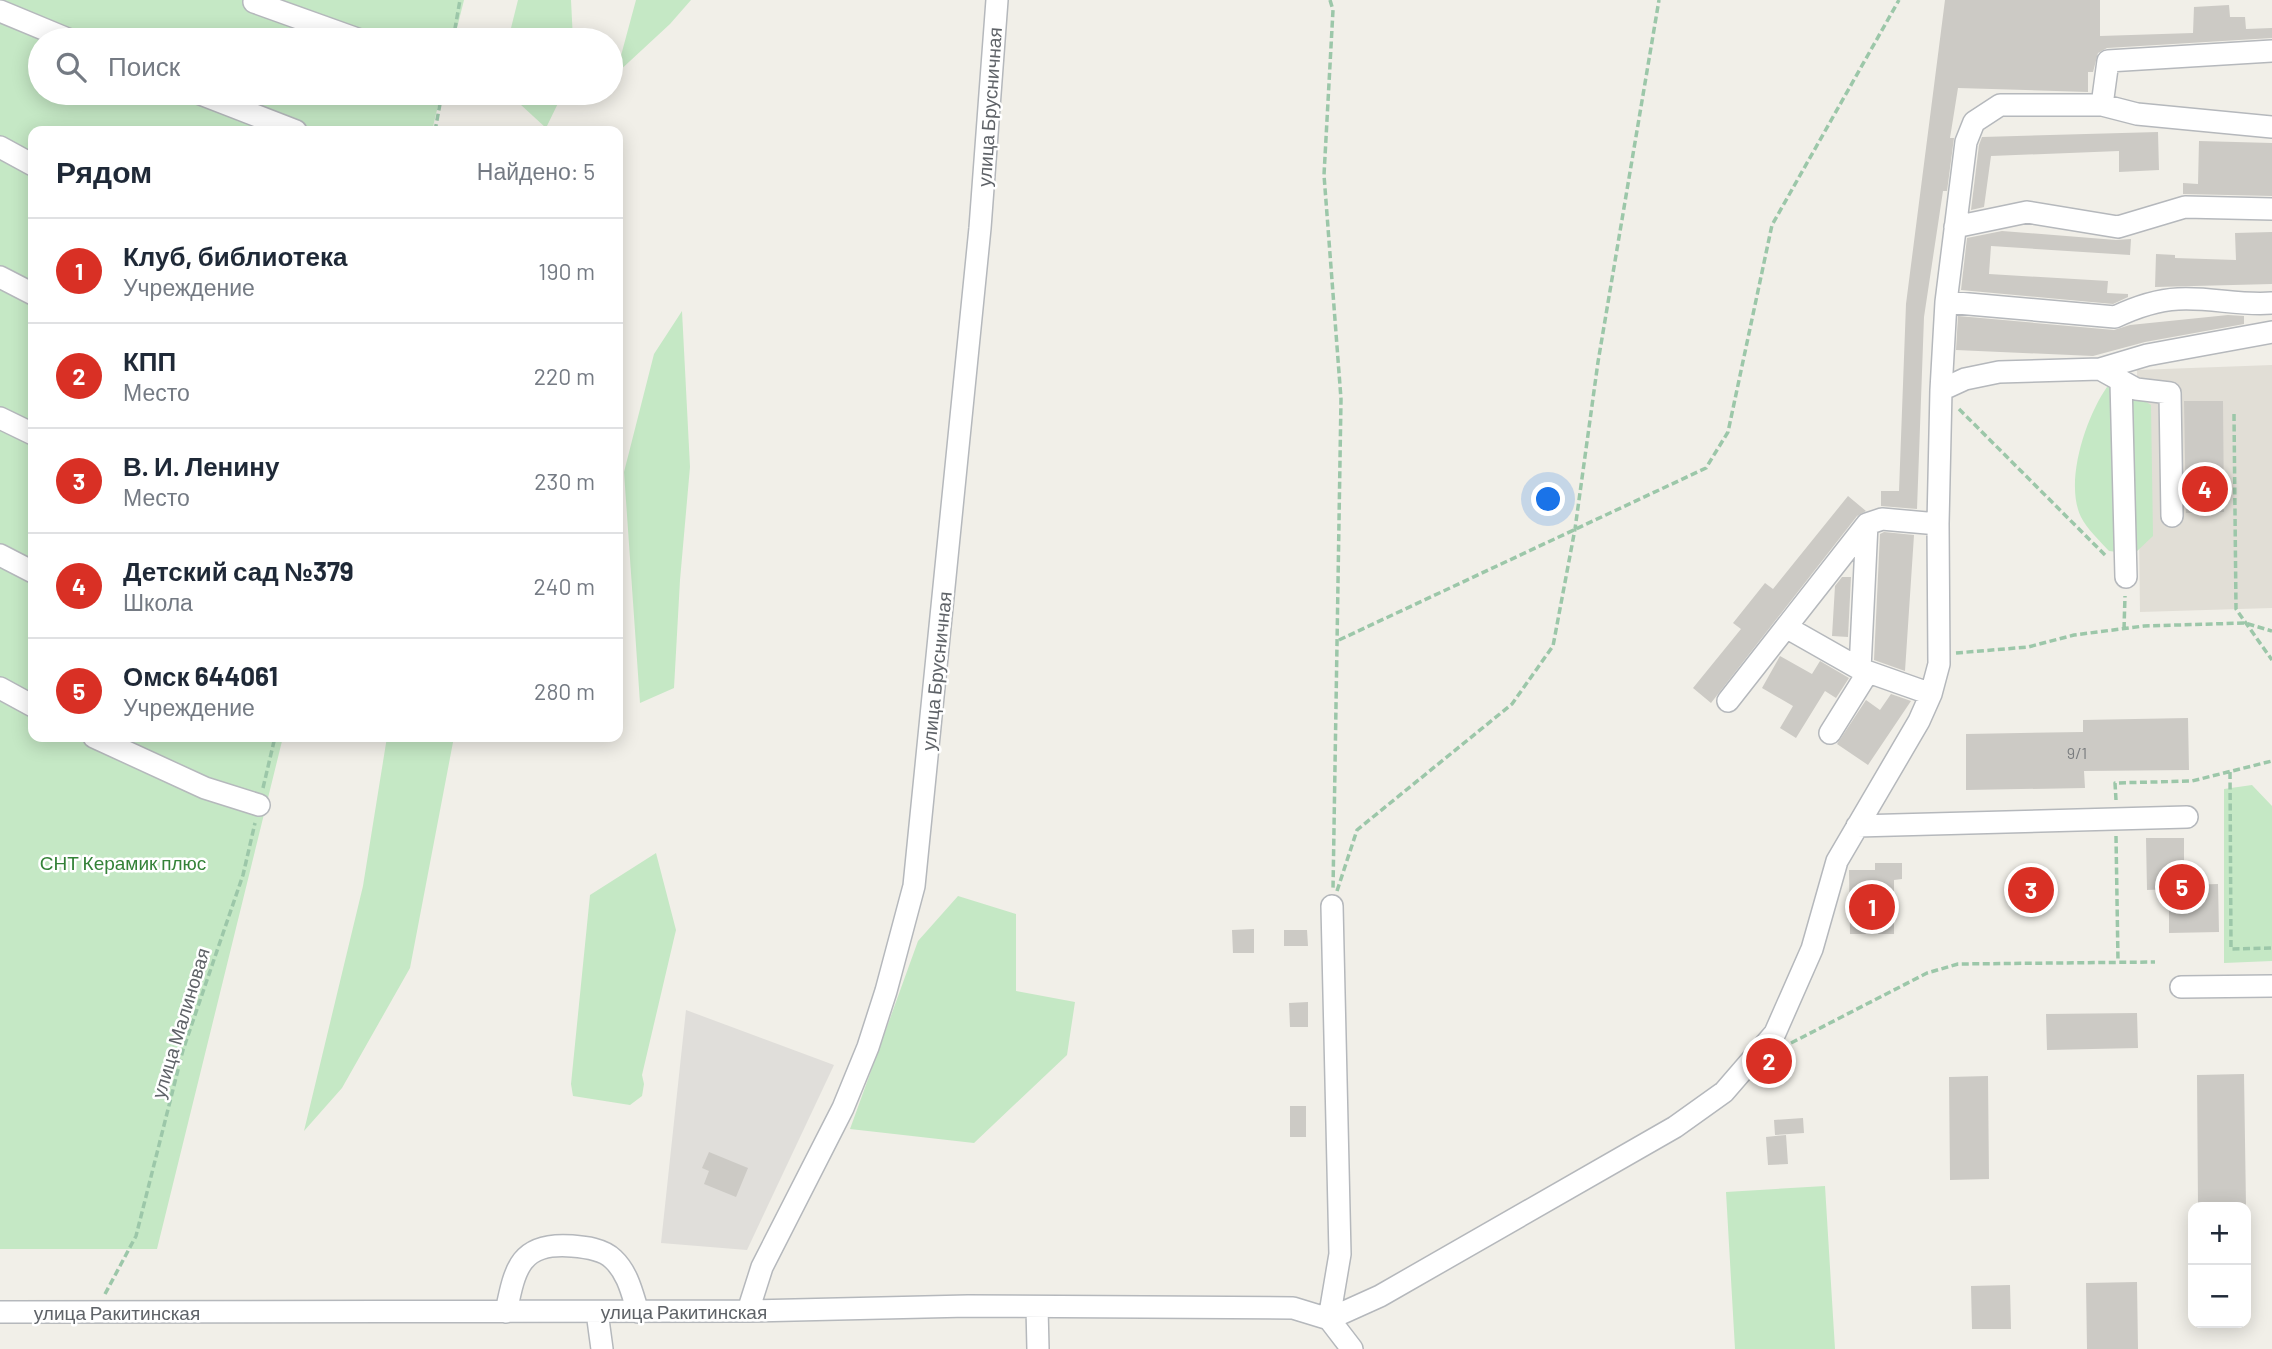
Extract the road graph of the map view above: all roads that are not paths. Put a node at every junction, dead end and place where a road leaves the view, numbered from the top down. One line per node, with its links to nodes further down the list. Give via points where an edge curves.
1 (997, 0): 46 (street, улица Брусничная, via 979,241 914,886 868,1047 843,1108 762,1267)
2 (254, 2): 5 (street)
3 (0, 11): 4 (street)
4 (41, 28)
5 (327, 28)
6 (2272, 51): 7 (street, via 2108,61)
7 (2102, 104): 10 (street, via 2137,114); 14 (street, via 2000,105 1973,122 1966,142)
8 (229, 105): 9 (street)
9 (283, 126)
10 (2272, 127)
11 (0, 147): 12 (street)
12 (28, 162)
13 (2272, 209): 14 (street, via 2185,207 2118,227 2027,212)
14 (1955, 227): 17 (street)
15 (0, 277): 16 (street)
16 (28, 291)
17 (1946, 302): 18 (street, via 2115,317 2178,299); 22 (street)
18 (2272, 303)
19 (2272, 332): 20 (street, via 2147,355)
20 (2100, 369): 21 (street); 22 (street, via 1999,372)
21 (2121, 381): 25 (street, via 2136,389 2170,393); 30 (street)
22 (1941, 390): 27 (street)
23 (0, 418): 24 (street)
24 (28, 432)
25 (2172, 516)
26 (1867, 524): 27 (street, via 1882,519); 31 (street); 32 (street)
27 (1938, 524): 34 (street, via 1939,664)
28 (0, 555): 29 (street)
29 (28, 569)
30 (2126, 577)
31 (1786, 627): 32 (street); 35 (street)
32 (1864, 671): 34 (street); 37 (street)
33 (0, 688): 36 (street)
34 (1931, 694): 41 (street)
35 (1728, 701)
36 (28, 703)
37 (1830, 733)
38 (105, 742): 39 (street, via 205,789)
39 (259, 805)
40 (2187, 817): 41 (street)
41 (1857, 826): 51 (street, via 1837,861 1812,949 1775,1033 1724,1092 1663,1134 1380,1296)
42 (1332, 906): 51 (street, via 1339,1254)
43 (2272, 986): 44 (street)
44 (2181, 987)
45 (1037, 1307): 46 (street, улица Ракитинская); 51 (street, улица Ракитинская, via 1293,1308); 53 (street)
46 (748, 1311): 50 (street, улица Ракитинская)
47 (0, 1312): 48 (street, улица Ракитинская)
48 (506, 1312): 49 (street, улица Ракитинская); 50 (street, via 521,1262 536,1249 554,1245 588,1247 611,1256 625,1274)
49 (597, 1312): 50 (street, улица Ракитинская); 52 (street)
50 (638, 1312)
51 (1329, 1319): 54 (street)
52 (602, 1349)
53 (1038, 1349)
54 (1352, 1349)

